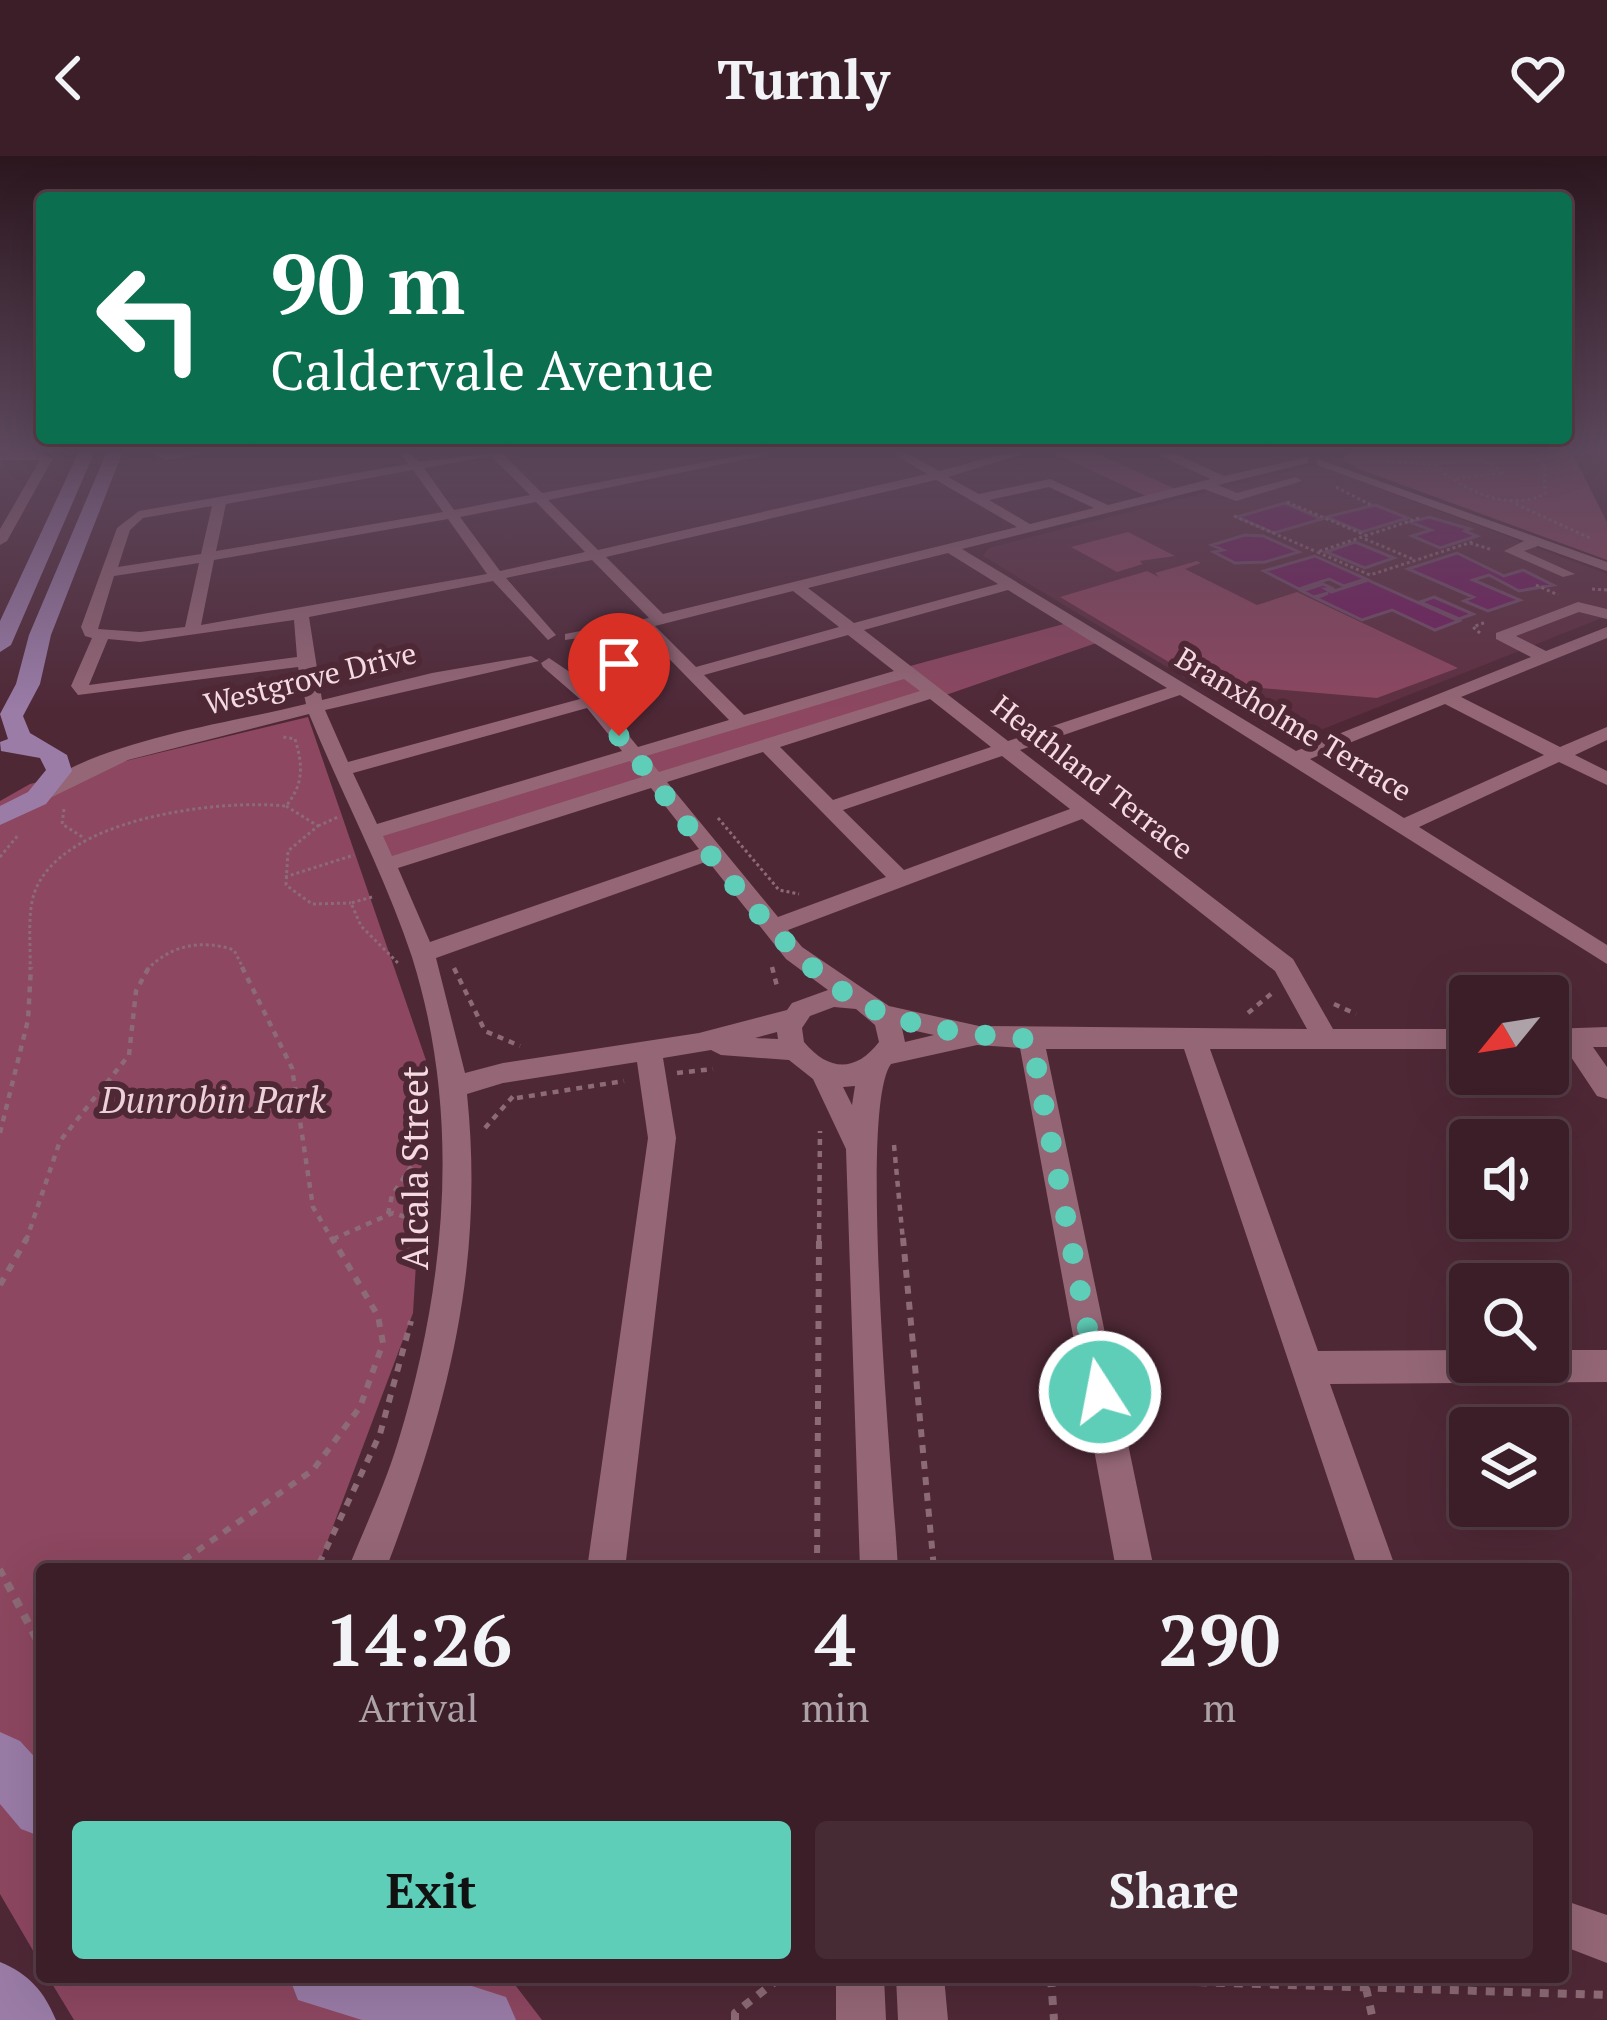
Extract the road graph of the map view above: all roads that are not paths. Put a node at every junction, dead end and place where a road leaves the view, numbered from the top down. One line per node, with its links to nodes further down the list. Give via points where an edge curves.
1 (48, 538): 28 (main road)
2 (80, 538): 46 (main road, via 11,716 18,735)
3 (122, 538): 16 (street)
4 (212, 538): 14 (street)
5 (319, 538): 14 (street)
6 (469, 538): 17 (street)
7 (578, 538): 13 (street)
8 (664, 538): 13 (street)
9 (985, 538): 12 (street)
10 (1531, 538): 11 (street)
11 (1539, 541): 15 (street); 18 (street, via 1510,551)
12 (948, 548): 19 (street, Branxholme Terrace); 20 (street)
13 (594, 554): 17 (street); 23 (street)
14 (208, 558): 16 (street); 25 (street)
15 (1607, 567)
16 (108, 573): 27 (street, via 89,627)
17 (495, 574): 21 (street); 30 (street, via 528,616)
18 (1568, 574)
19 (1010, 585): 24 (street); 37 (street, Branxholme Terrace)
20 (796, 586): 23 (street); 24 (street, Heathland Terrace)
21 (301, 613): 25 (street); 33 (street, Alcala Street)
22 (1607, 614): 31 (street, via 1578,607 1502,636)
23 (653, 626): 34 (street, via 612,632); 36 (street)
24 (850, 628): 35 (street, Heathland Terrace); 36 (street)
25 (192, 630): 27 (street)
26 (1607, 632): 29 (street)
27 (100, 638): 33 (street, via 84,691)
28 (0, 645)
29 (1575, 645): 31 (street); 32 (street)
30 (536, 649): 34 (street); 34 (street); 34 (street); 40 (street, Westgrove Drive)
31 (1545, 657): 39 (street)
32 (1607, 659)
33 (307, 661): 40 (street, Alcala Street)
34 (578, 666): 48 (street); 51 (street)
35 (908, 672): 38 (street, Heathland Terrace); 41 (street)
36 (692, 673): 41 (street)
37 (1181, 689): 47 (street); 50 (street, Branxholme Terrace)
38 (934, 692): 44 (street); 47 (street, Heathland Terrace)
39 (1446, 697): 49 (street); 50 (street)
40 (315, 708): 43 (street, Westgrove Drive); 51 (street, Alcala Street)
41 (741, 722): 48 (street)
42 (1607, 733): 49 (street)
43 (160, 744): 46 (street, Westgrove Drive, via 86,753); 56 (street, Westgrove Drive, via 80,771)
44 (767, 745): 53 (street); 54 (street)
45 (0, 747): 46 (main road)
46 (38, 748): 56 (main road, via 58,760 59,771)
47 (1006, 748): 54 (street); 55 (street, Heathland Terrace)
48 (634, 754): 53 (street); 59 (street)
49 (1560, 755): 52 (street); 57 (street)
50 (1295, 758): 57 (street, Branxholme Terrace)
51 (345, 769): 59 (street, Alcala Street)
52 (1607, 779)
53 (655, 780): 58 (street); 59 (street)
54 (830, 808): 60 (street)
55 (1086, 810): 60 (street); 73 (street, Heathland Terrace, via 1284,964)
56 (23, 816)
57 (1404, 826): 63 (street, Branxholme Terrace)
58 (712, 852): 61 (street); 64 (street)
59 (385, 858): 64 (street, Alcala Street)
60 (901, 880): 61 (street)
61 (774, 928): 62 (street)
62 (794, 953): 65 (street); 66 (street)
63 (1607, 956)
64 (426, 957): 81 (street, Alcala Street)
65 (858, 1000): 66 (street, via 832,998); 67 (street)
66 (801, 1011): 75 (street); 77 (street)
67 (882, 1014): 68 (street); 78 (street, via 892,1034)
68 (979, 1036): 70 (street); 78 (street)
69 (1607, 1037): 72 (street)
70 (1031, 1039): 74 (street); 89 (street)
71 (1449, 1039): 73 (street)
72 (1569, 1039)
73 (1325, 1040): 74 (street)
74 (1194, 1041): 85 (street)
75 (699, 1043): 77 (street); 79 (street)
76 (1569, 1048): 82 (street)
77 (791, 1049): 80 (street)
78 (880, 1062): 80 (street, via 857,1075); 83 (street)
79 (650, 1065): 81 (street); 87 (street, via 662,1138)
80 (824, 1074): 83 (street)
81 (457, 1086): 86 (street, Alcala Street, via 452,1283 416,1442)
82 (1607, 1088)
83 (877, 1145): 88 (street)
84 (1607, 1366): 85 (street)
85 (1308, 1368): 90 (street)
86 (369, 1563)
87 (607, 1563)
88 (879, 1563)
89 (1134, 1563)
90 (1375, 1563)
91 (0, 1761): 92 (main road)
92 (36, 1801)
93 (1569, 1925): 94 (street)
94 (1607, 1940)
95 (344, 1983): 100 (main road)
96 (860, 1983): 101 (street)
97 (920, 1983): 102 (street)
98 (0, 1994): 99 (main road)
99 (23, 2020)
100 (483, 2020)
101 (861, 2020)
102 (923, 2020)

